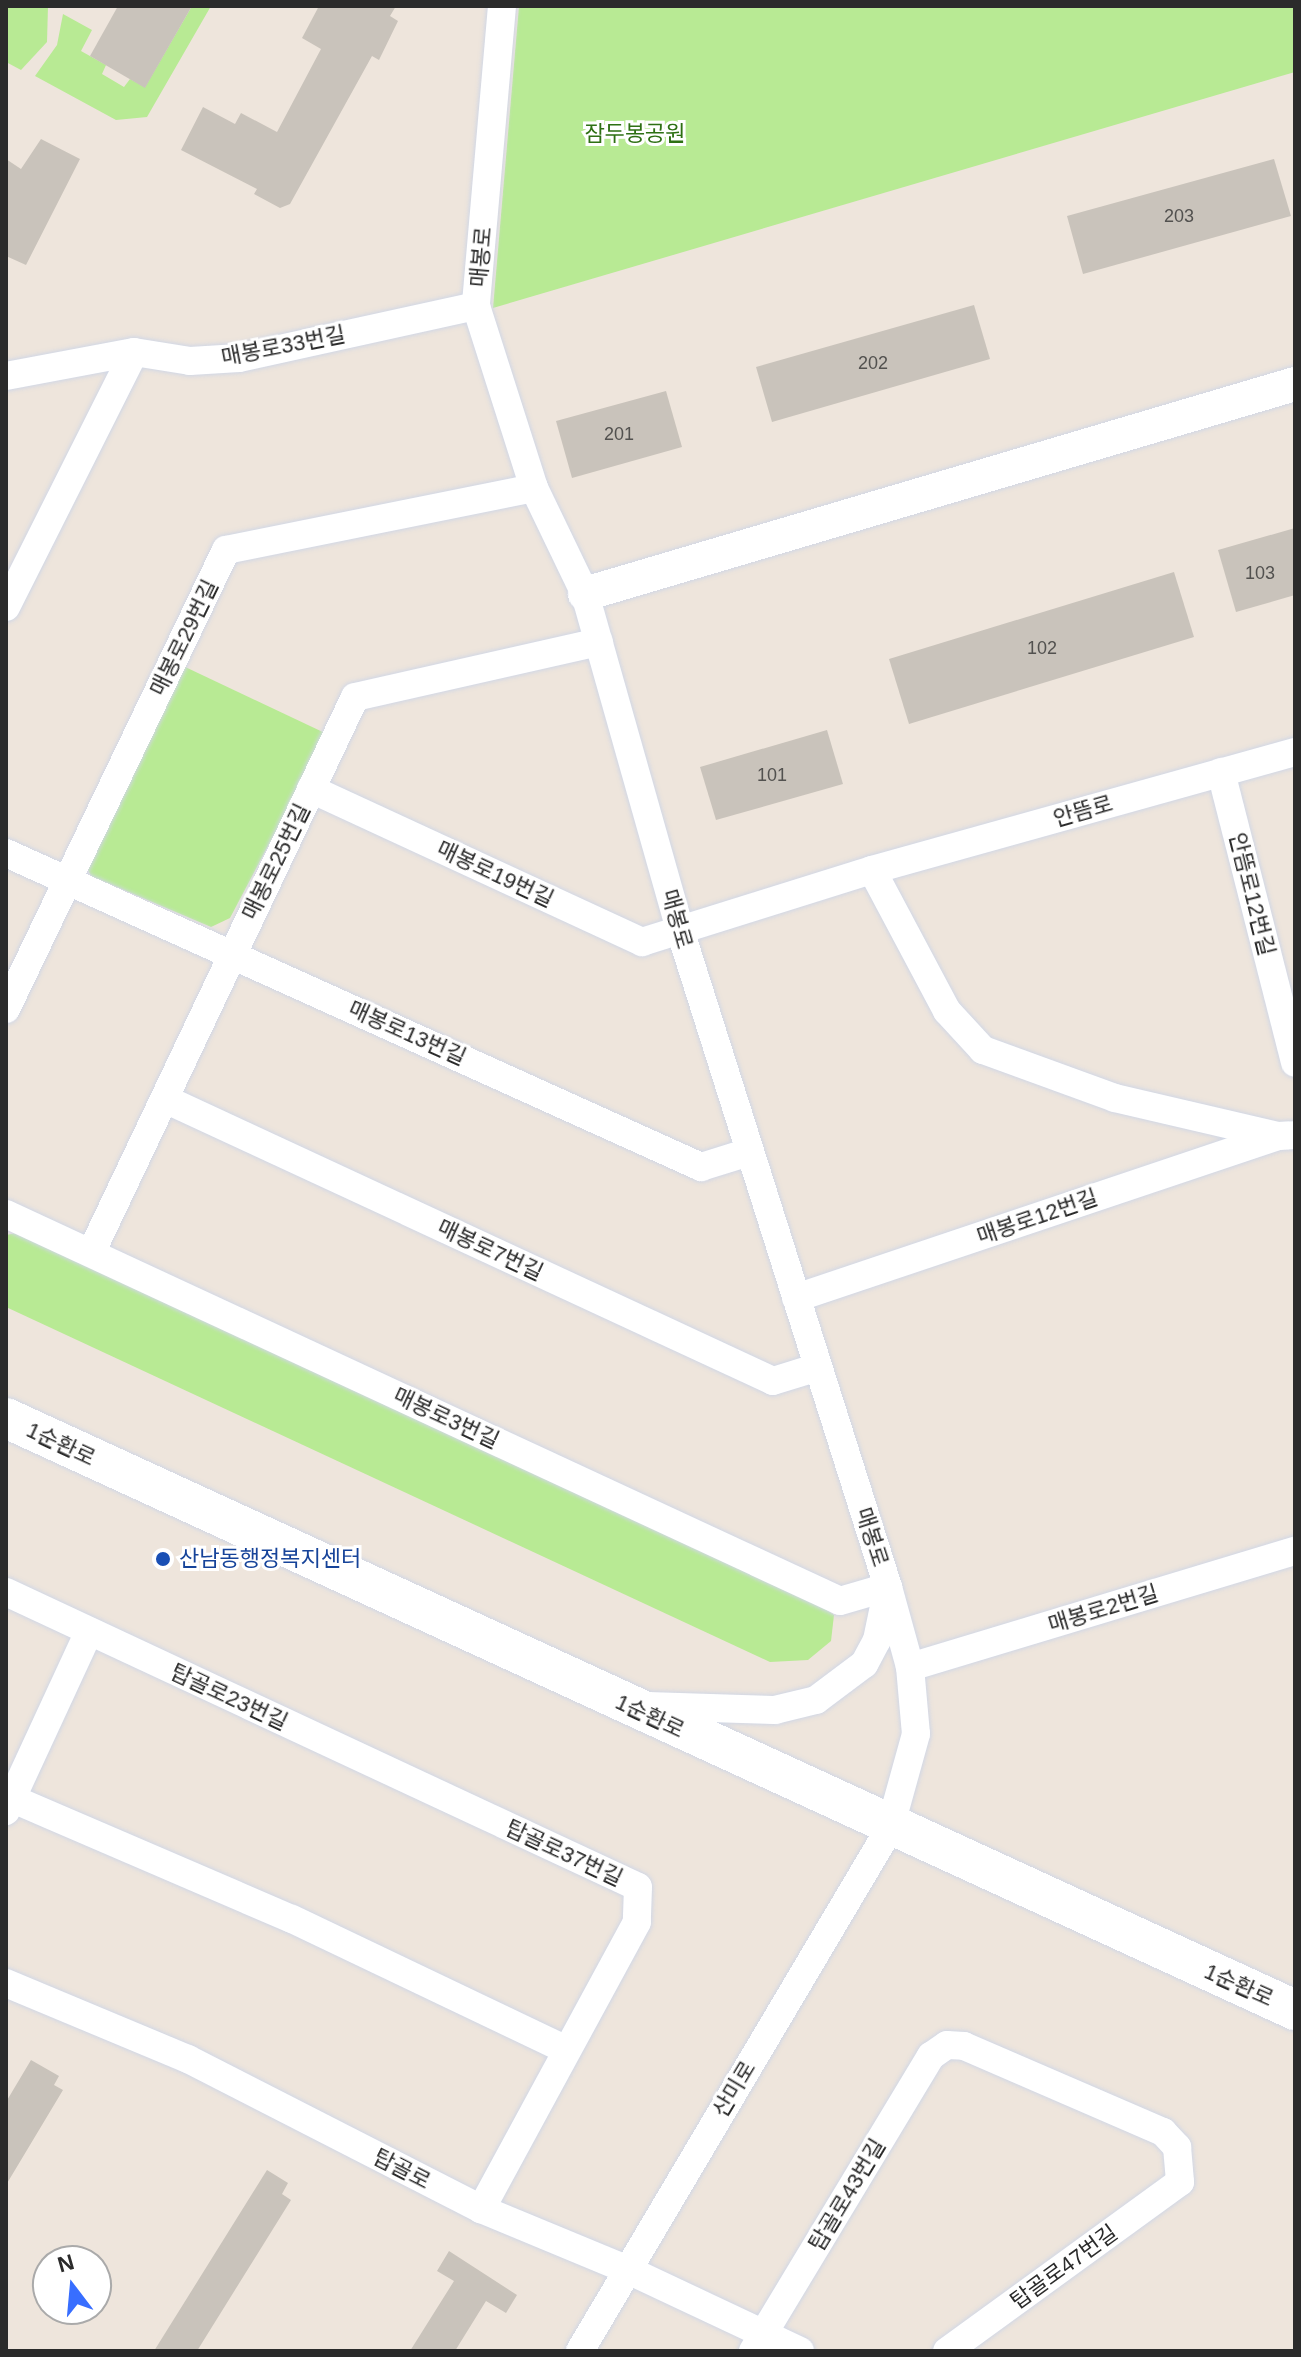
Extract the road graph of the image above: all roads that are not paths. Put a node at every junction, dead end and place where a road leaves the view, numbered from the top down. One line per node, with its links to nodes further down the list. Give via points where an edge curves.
1 (502, 6): 2 (street, 매봉로)
2 (476, 306): 3 (street, 매봉로33번길, via 239,358 190,361); 6 (street, 매봉로)
3 (134, 352): 4 (street, 매봉로33번길); 8 (street)
4 (6, 376)
5 (1295, 384): 7 (street)
6 (534, 488): 7 (street, 매봉로); 15 (street, 매봉로29번길, via 226,550)
7 (585, 594): 9 (street, 매봉로)
8 (6, 607)
9 (599, 642): 12 (street, 매봉로25번길, via 355,697); 16 (street, 매봉로)
10 (1295, 752): 11 (street, 안뜸로)
11 (1221, 772): 14 (street, 안뜸로); 19 (street, 안뜸로12번길)
12 (311, 789): 16 (street, 매봉로19번길, via 642,942); 17 (street, 매봉로25번길)
13 (6, 853): 15 (street, 매봉로13번길)
14 (872, 870): 16 (street, 안뜸로); 21 (street, 매봉로12번길, via 947,1011 983,1050 1115,1098)
15 (66, 881): 17 (street, 매봉로13번길); 18 (street, 매봉로29번길)
16 (680, 930): 22 (street, 매봉로)
17 (231, 953): 20 (street, 매봉로25번길); 22 (street, 매봉로13번길, via 701,1167)
18 (6, 1009)
19 (1295, 1063)
20 (165, 1099): 24 (street, 매봉로25번길); 26 (street, 매봉로7번길, via 773,1381)
21 (1286, 1136): 25 (street, 매봉로12번길)
22 (749, 1152): 25 (street, 매봉로)
23 (6, 1214): 24 (street, 매봉로3번길)
24 (91, 1253): 29 (street, 매봉로3번길, via 840,1601)
25 (796, 1298): 26 (street, 매봉로)
26 (818, 1367): 29 (street, 매봉로)
27 (6, 1418): 33 (main road, 1순환로)
28 (1295, 1551): 32 (street, 매봉로2번길)
29 (888, 1587): 32 (street, 매봉로); 33 (street, via 877,1640 864,1664 816,1700 775,1710)
30 (6, 1592): 31 (street, 탑골로23번길)
31 (89, 1631): 34 (street, 탑골로23번길); 35 (street)
32 (910, 1667): 36 (street, 매봉로, via 916,1734)
33 (627, 1705): 36 (main road, 1순환로)
34 (369, 1762): 39 (street, 탑골로37번길, via 638,1887 637,1922)
35 (8, 1802): 39 (street, via 292,1919)
36 (890, 1828): 38 (main road, 1순환로); 42 (street, 산미로)
37 (6, 1983): 41 (street, 탑골로, via 188,2059)
38 (1295, 2010)
39 (564, 2049): 41 (street, 탑골로37번길)
40 (1180, 2182): 43 (street, 탑골로43번길, via 1177,2147 1163,2132 964,2046 947,2045 931,2056); 46 (street, 탑골로47번길)
41 (481, 2209): 42 (street, 탑골로)
42 (628, 2270): 43 (street, 탑골로); 44 (street, 산미로)
43 (758, 2343): 45 (street, 탑골로)
44 (580, 2351)
45 (800, 2351)
46 (947, 2351)

